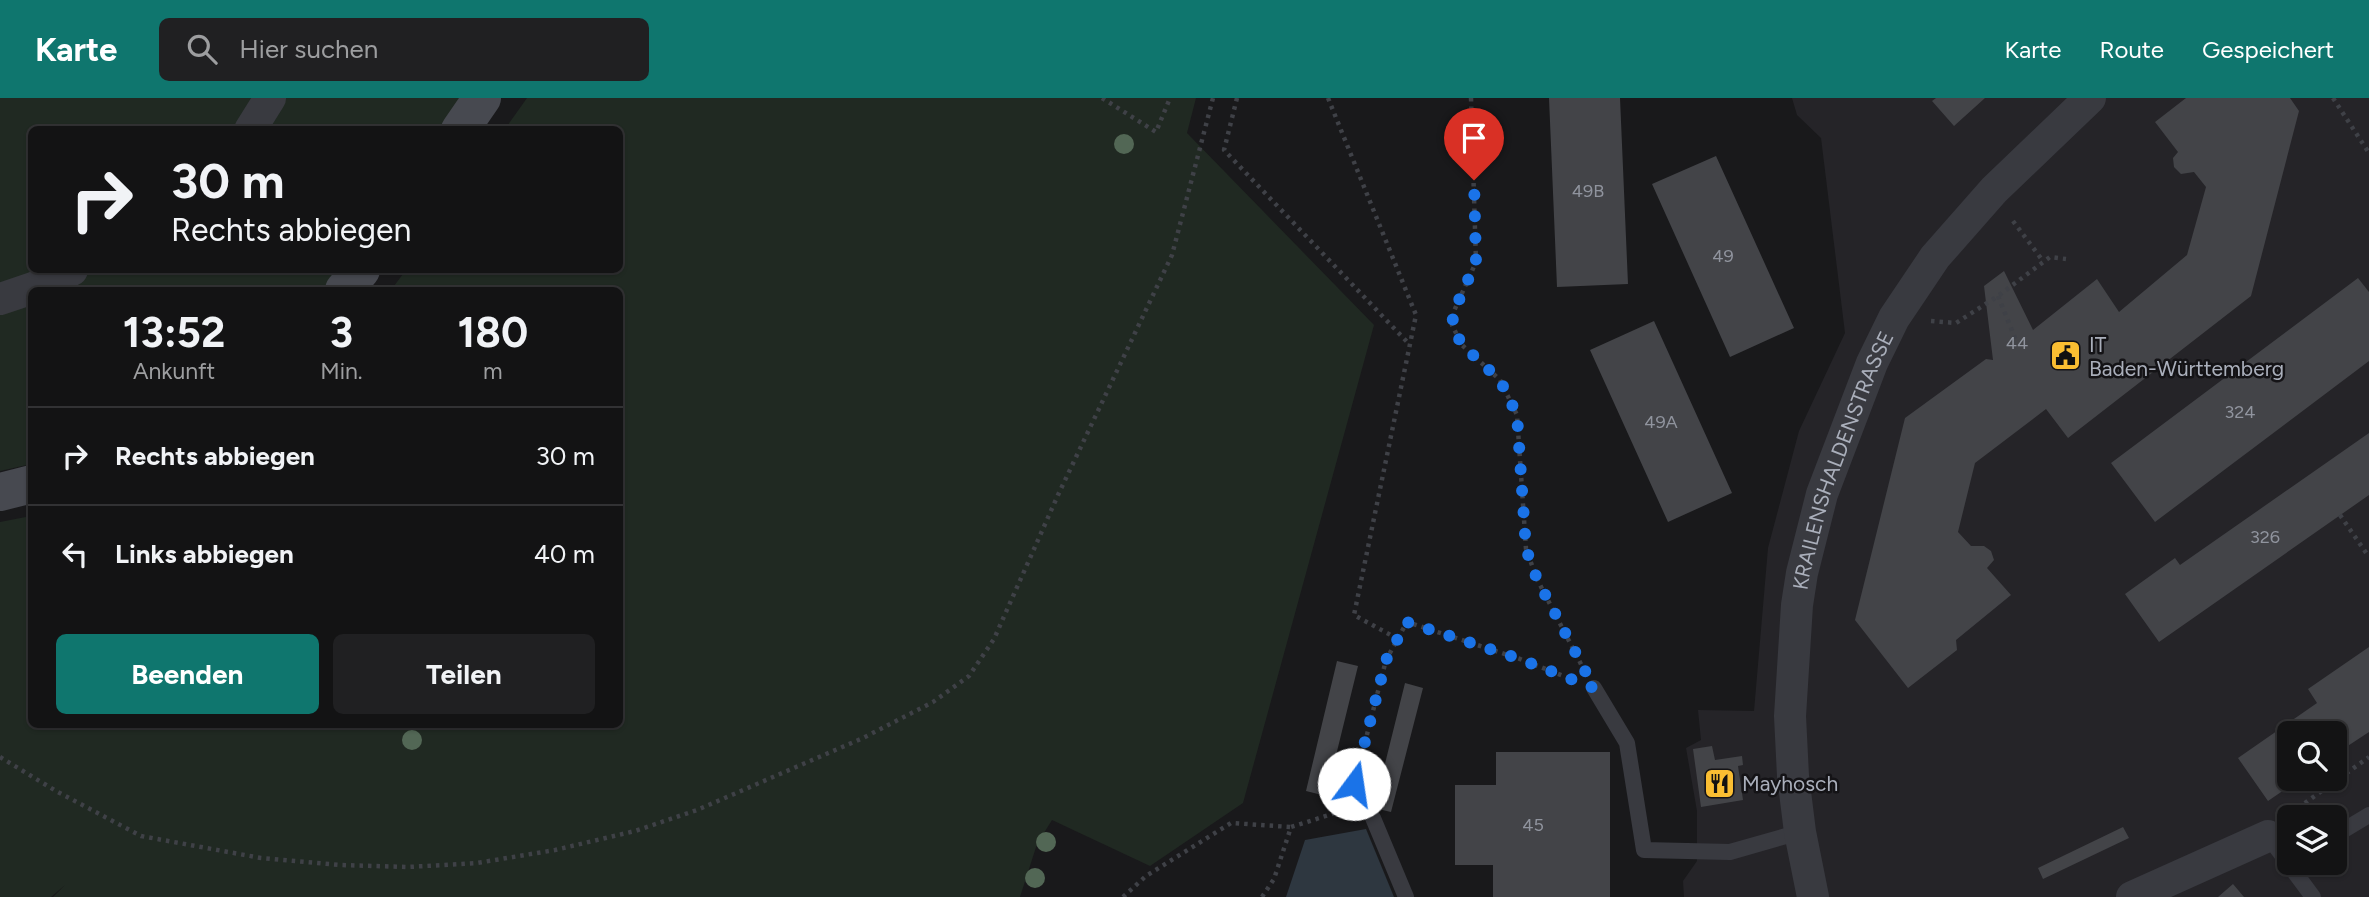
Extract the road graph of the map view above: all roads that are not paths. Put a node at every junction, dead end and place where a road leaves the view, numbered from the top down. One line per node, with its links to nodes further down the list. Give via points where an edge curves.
1 (270, 98): 4 (street)
2 (482, 98): 5 (main road)
3 (2090, 98): 18 (street, KRAILENSHALDENSTRASSE, via 1994,190 1935,257 1894,318 1872,362 1822,494 1797,605 1790,716)
4 (252, 126)
5 (463, 126)
6 (66, 273): 8 (street)
7 (358, 273): 9 (main road)
8 (35, 287)
9 (347, 287)
10 (28, 290): 11 (street)
11 (0, 299)
12 (28, 485): 13 (main road)
13 (0, 492)
14 (1594, 688): 18 (lane, via 1627,743 1644,850 1730,852)
15 (2369, 815): 17 (lane)
16 (1373, 818): 22 (lane)
17 (2347, 828)
18 (1800, 832): 23 (street, KRAILENSHALDENSTRASSE)
19 (2268, 836): 20 (lane); 24 (street)
20 (2277, 848)
21 (2297, 875): 25 (lane)
22 (1406, 897)
23 (1813, 897)
24 (2132, 897)
25 (2313, 897)

